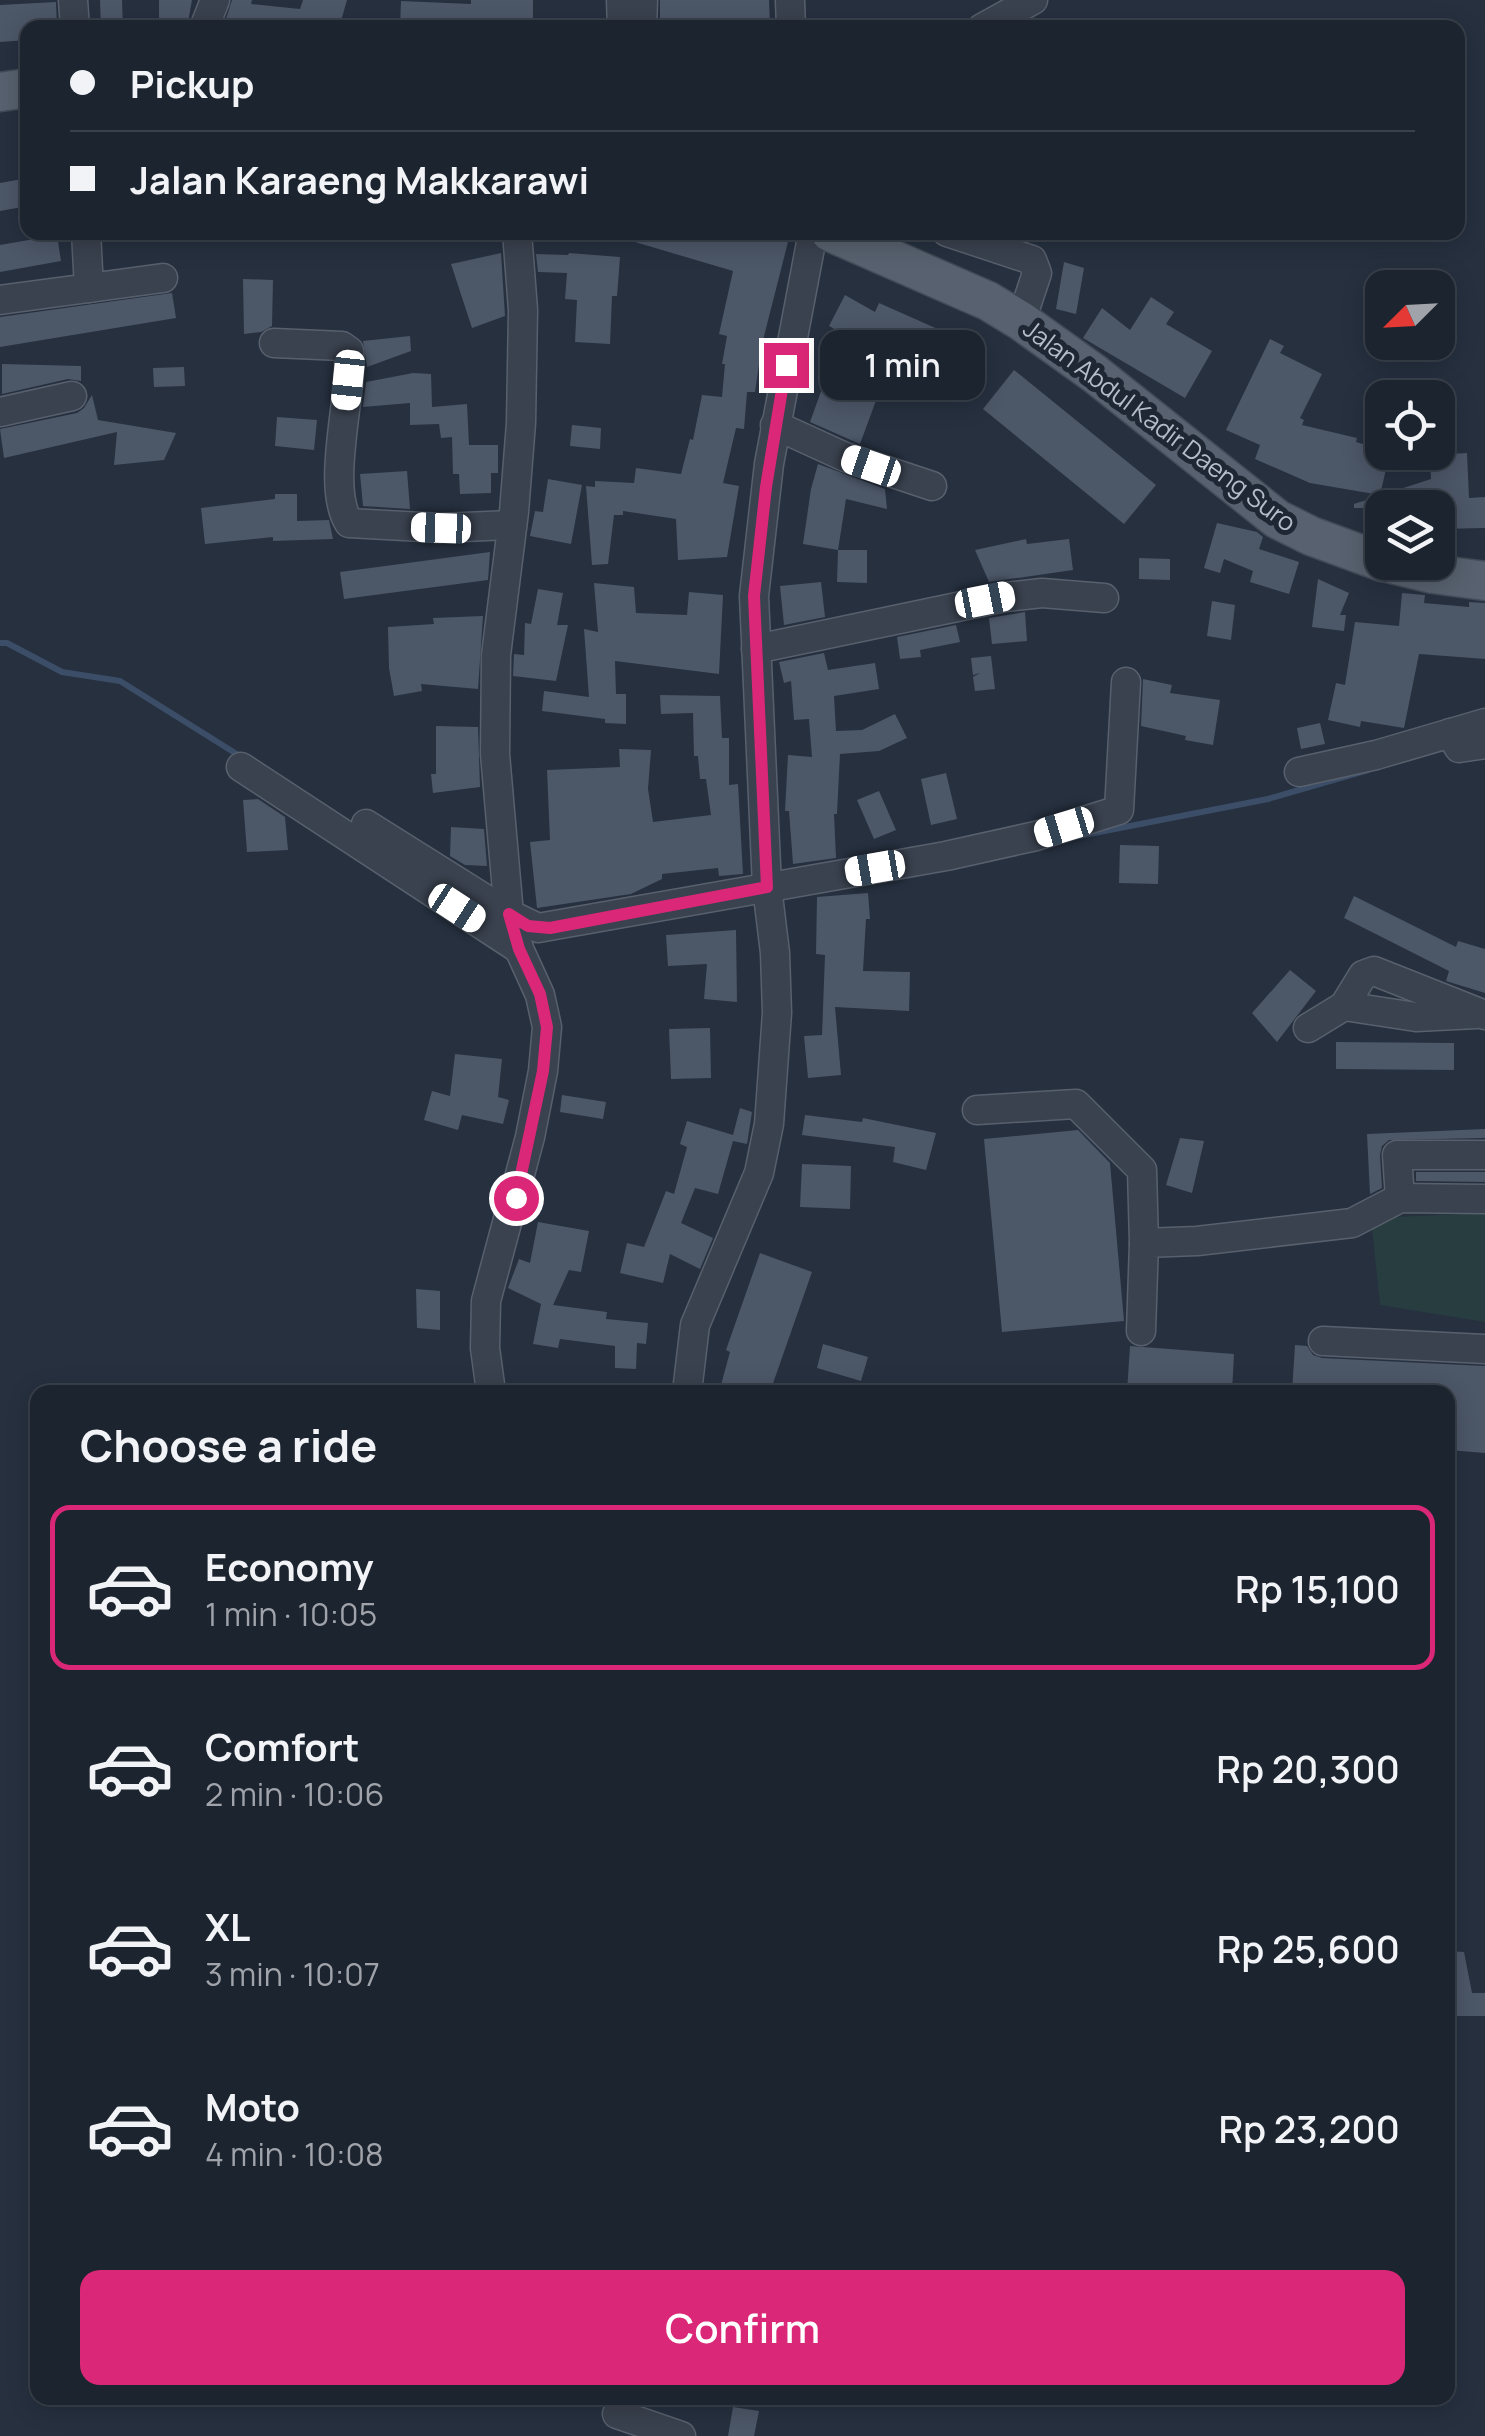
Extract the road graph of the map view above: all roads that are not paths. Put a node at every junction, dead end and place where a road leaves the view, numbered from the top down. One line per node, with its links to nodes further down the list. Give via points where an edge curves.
1 (1033, 0): 2 (street)
2 (1004, 20)
3 (86, 240): 9 (street)
4 (518, 240): 17 (street, via 523,327)
5 (831, 240): 15 (street)
6 (847, 240): 11 (main road, Jalan Abdul Kadir Daeng Suro)
7 (971, 240): 11 (street, via 1032,260 1037,272)
8 (164, 278): 9 (street)
9 (89, 288): 10 (street)
10 (0, 300)
11 (1021, 321): 18 (main road, Jalan Abdul Kadir Daeng Suro, via 1277,519)
12 (274, 343): 17 (street, via 350,351 340,470 350,522)
13 (72, 396): 14 (street)
14 (0, 412)
15 (776, 425): 16 (street); 22 (street, via 756,570)
16 (932, 486)
17 (512, 526): 30 (street, via 494,690)
18 (1365, 555)
19 (1455, 577): 20 (main road, Jalan Abdul Kadir Daeng Suro)
20 (1485, 581)
21 (1104, 598): 22 (street, via 1005,597)
22 (756, 649): 29 (street)
23 (1126, 682): 29 (street, via 1119,810 1036,836)
24 (1485, 723): 25 (street)
25 (1461, 740): 27 (street)
26 (242, 767): 30 (street)
27 (1299, 772)
28 (366, 824): 30 (street)
29 (768, 894): 30 (street); 43 (street, via 776,1014 766,1148 696,1324)
30 (514, 931): 42 (street, via 547,1027 530,1138 486,1302)
31 (1344, 1006): 32 (street, via 1416,1017); 32 (street, via 1362,975 1374,971); 33 (street)
32 (1483, 1014)
33 (1308, 1028)
34 (977, 1110): 38 (street, via 1076,1104 1142,1170)
35 (1485, 1156): 36 (street, via 1397,1155)
36 (1400, 1198): 37 (street); 38 (street, via 1352,1223)
37 (1485, 1199)
38 (1144, 1243): 39 (street)
39 (1141, 1331)
40 (1323, 1341): 41 (street)
41 (1485, 1349)
42 (489, 1385)
43 (687, 1385)
44 (616, 2416): 45 (street)
45 (681, 2436)

